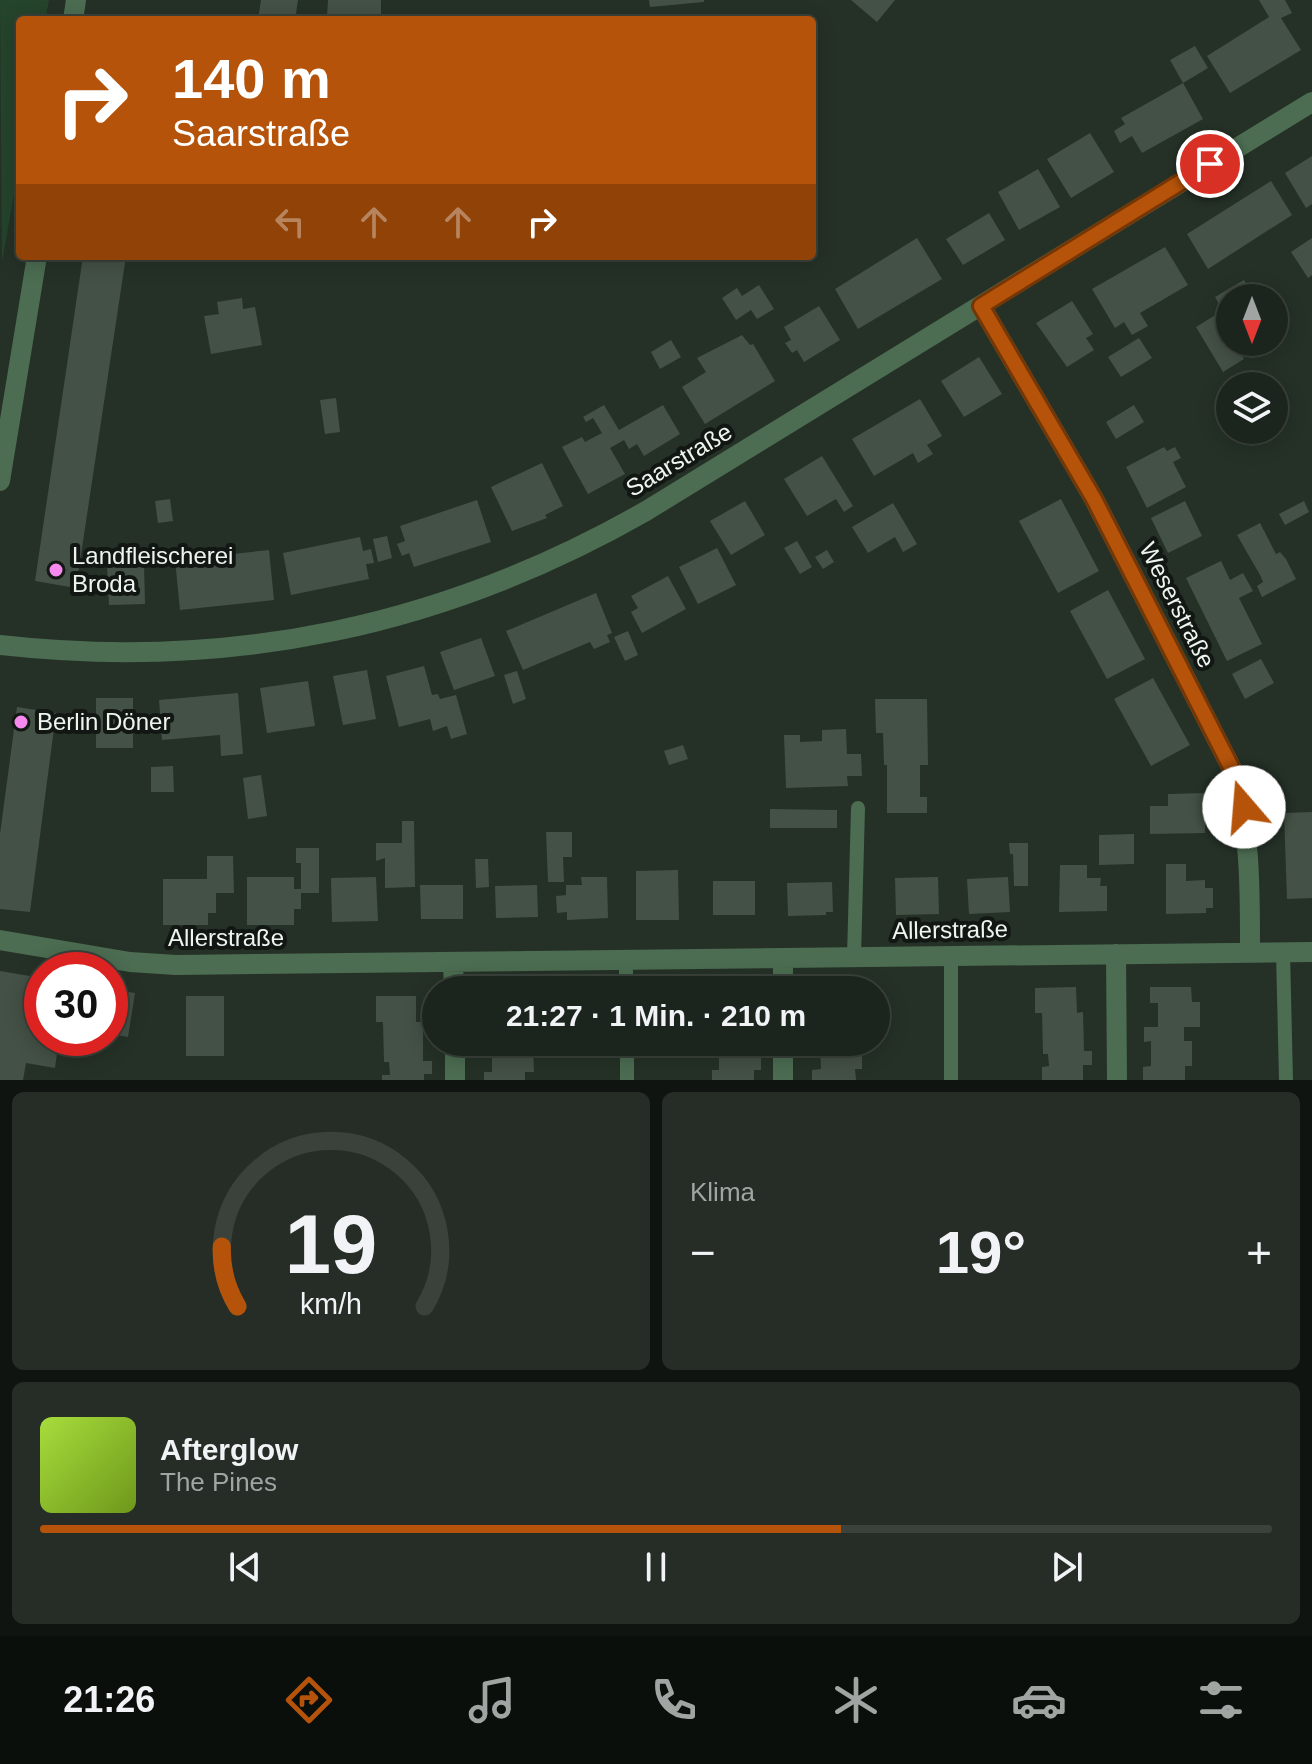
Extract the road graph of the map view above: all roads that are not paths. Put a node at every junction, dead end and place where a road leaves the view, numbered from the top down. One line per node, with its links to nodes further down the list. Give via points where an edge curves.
1 (1312, 102): 3 (street, Saarstraße)
2 (36, 260): 4 (street)
3 (981, 306): 5 (street, Saarstraße, via 587,544 461,598 369,624 257,646 130,655); 8 (street, Weserstraße, via 1094,499 1231,767 1248,841)
4 (0, 481)
5 (0, 645)
6 (858, 808): 13 (lane)
7 (0, 940): 16 (street, Allerstraße, via 176,965)
8 (1250, 952): 9 (street, Allerstraße); 11 (street, Allerstraße)
9 (1283, 952): 10 (street, Allerstraße); 28 (lane)
10 (1312, 952)
11 (1116, 954): 12 (street, Allerstraße); 27 (street)
12 (951, 956): 13 (street, Allerstraße); 26 (lane)
13 (854, 957): 14 (street, Allerstraße)
14 (783, 958): 15 (street, Allerstraße); 19 (street)
15 (626, 961): 16 (street, Allerstraße); 18 (lane)
16 (453, 963): 17 (street)
17 (453, 976)
18 (626, 976)
19 (783, 976)
20 (455, 1056): 23 (street)
21 (627, 1056): 24 (lane)
22 (783, 1056): 25 (street)
23 (455, 1080)
24 (627, 1080)
25 (783, 1080)
26 (951, 1080)
27 (1117, 1080)
28 (1286, 1080)

